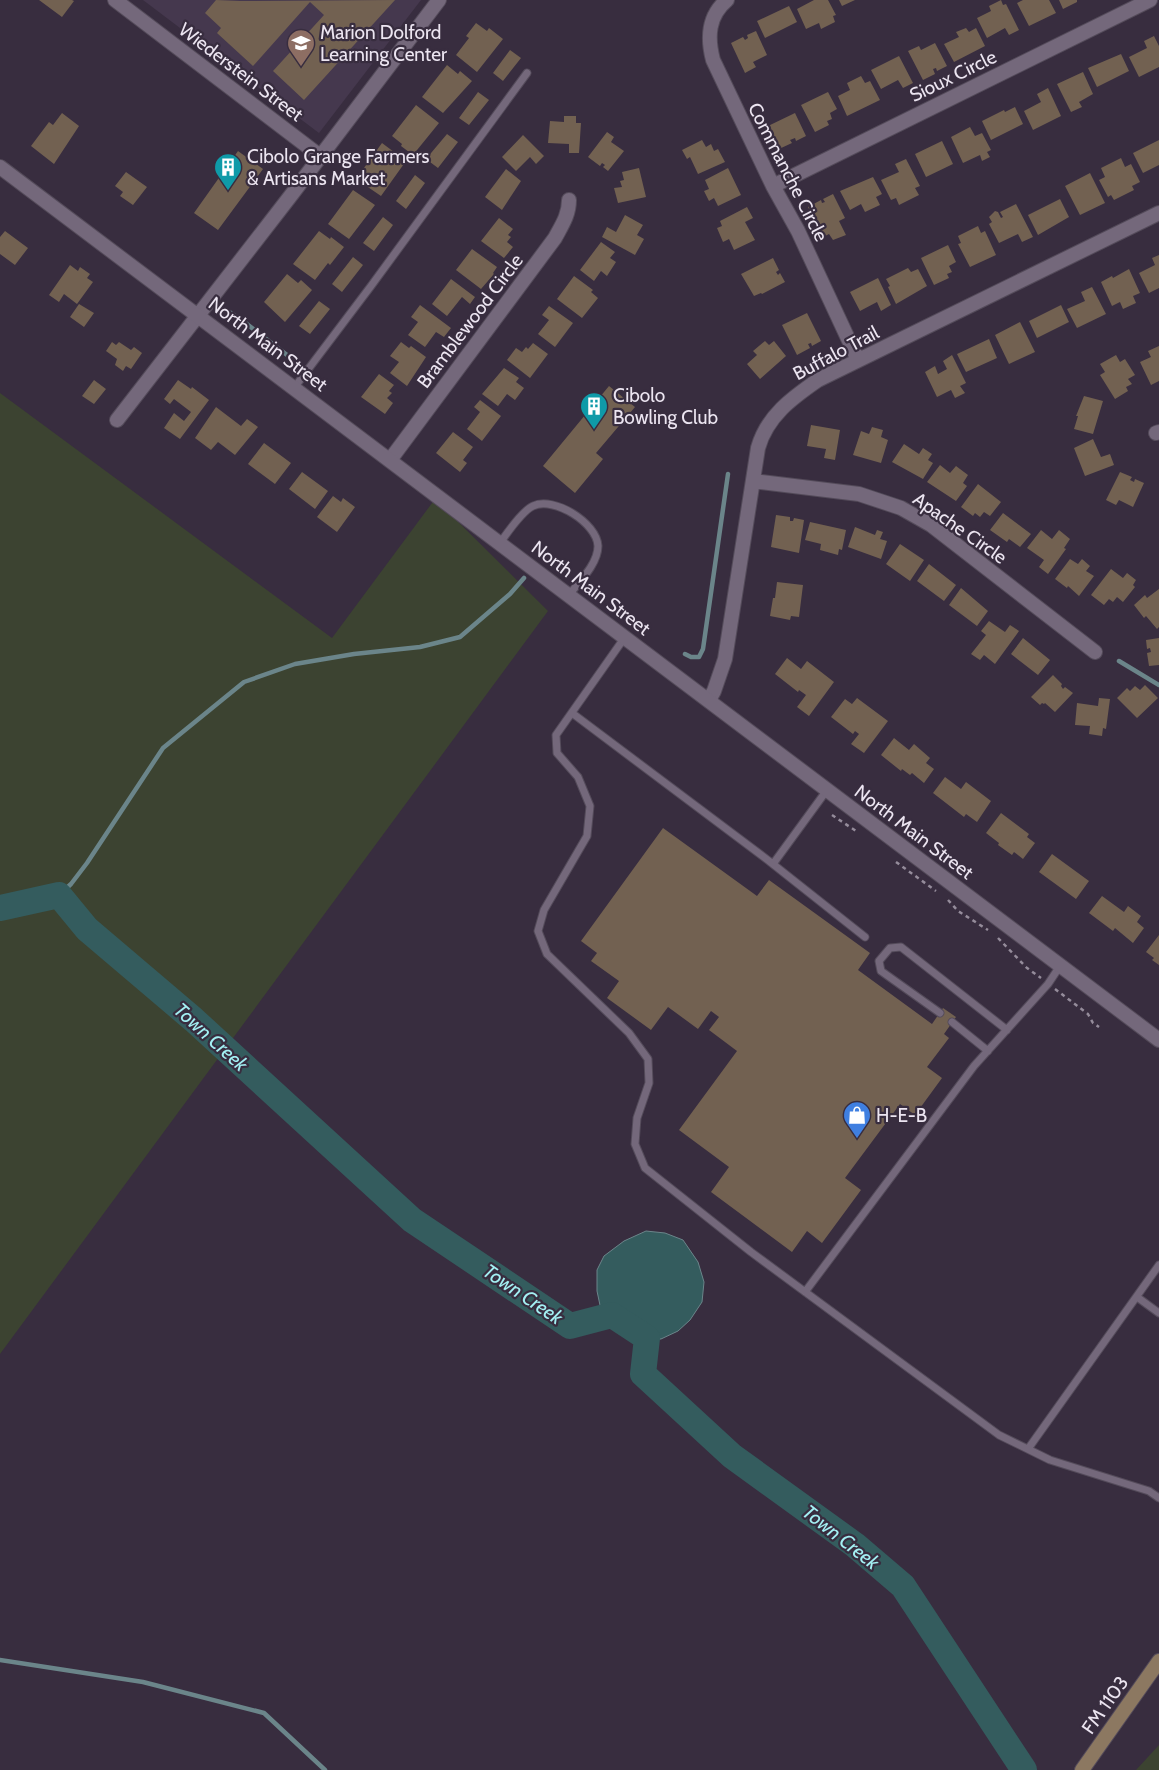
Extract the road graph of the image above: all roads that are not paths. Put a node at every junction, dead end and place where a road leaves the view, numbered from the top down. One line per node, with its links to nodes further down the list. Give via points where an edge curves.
1 (116, 0): 6 (street, Wiederstein Street)
2 (439, 0): 6 (street)
3 (727, 0): 8 (street, Commanche Circle, via 711,24 709,46 724,87)
4 (1150, 0): 8 (street, Sioux Circle)
5 (527, 73): 13 (lane)
6 (320, 156): 11 (street)
7 (0, 167): 11 (street, North Main Street)
8 (773, 186): 12 (street, Commanche Circle, via 798,231)
9 (569, 200): 15 (street, Bramblewood Circle, via 566,218 556,238)
10 (1159, 213): 12 (street, Buffalo Trail)
11 (198, 315): 13 (street, North Main Street); 14 (street)
12 (858, 360): 16 (street, Buffalo Trail, via 811,385 774,415 761,437)
13 (294, 388): 15 (street, North Main Street)
14 (117, 420)
15 (390, 460): 17 (street, North Main Street)
16 (753, 481): 20 (street, Apache Circle, via 859,494 902,508 931,525); 21 (street, Buffalo Trail, via 725,659)
17 (500, 543): 18 (street, North Main Street); 18 (lane, via 533,506 549,504 567,510 583,521 595,533 598,547 594,560)
18 (569, 595): 19 (street, North Main Street)
19 (625, 637): 21 (street, North Main Street); 22 (lane)
20 (1094, 652)
21 (709, 700): 23 (street, North Main Street)
22 (572, 713): 24 (lane); 33 (lane, via 556,735 557,753 578,777 590,806 587,836 544,910 538,931 547,954 628,1033 648,1059 649,1084 637,1118 635,1144 645,1168)
23 (827, 790): 24 (lane); 26 (street, North Main Street)
24 (773, 864): 25 (lane)
25 (865, 937)
26 (1060, 966): 29 (lane); 30 (street, North Main Street)
27 (940, 1013): 29 (lane, via 881,971 879,961 890,948 902,947)
28 (952, 1022): 31 (lane)
29 (1008, 1030): 31 (lane)
30 (1159, 1040)
31 (988, 1051): 33 (lane)
32 (1159, 1266): 34 (lane)
33 (804, 1292): 36 (lane, via 999,1435)
34 (1136, 1297): 35 (lane); 36 (lane)
35 (1159, 1313)
36 (1028, 1450): 37 (lane, via 1149,1491)
37 (1159, 1498)
38 (1159, 1661): 39 (main road, FM 1103 / FM 1103)
39 (1082, 1770)

